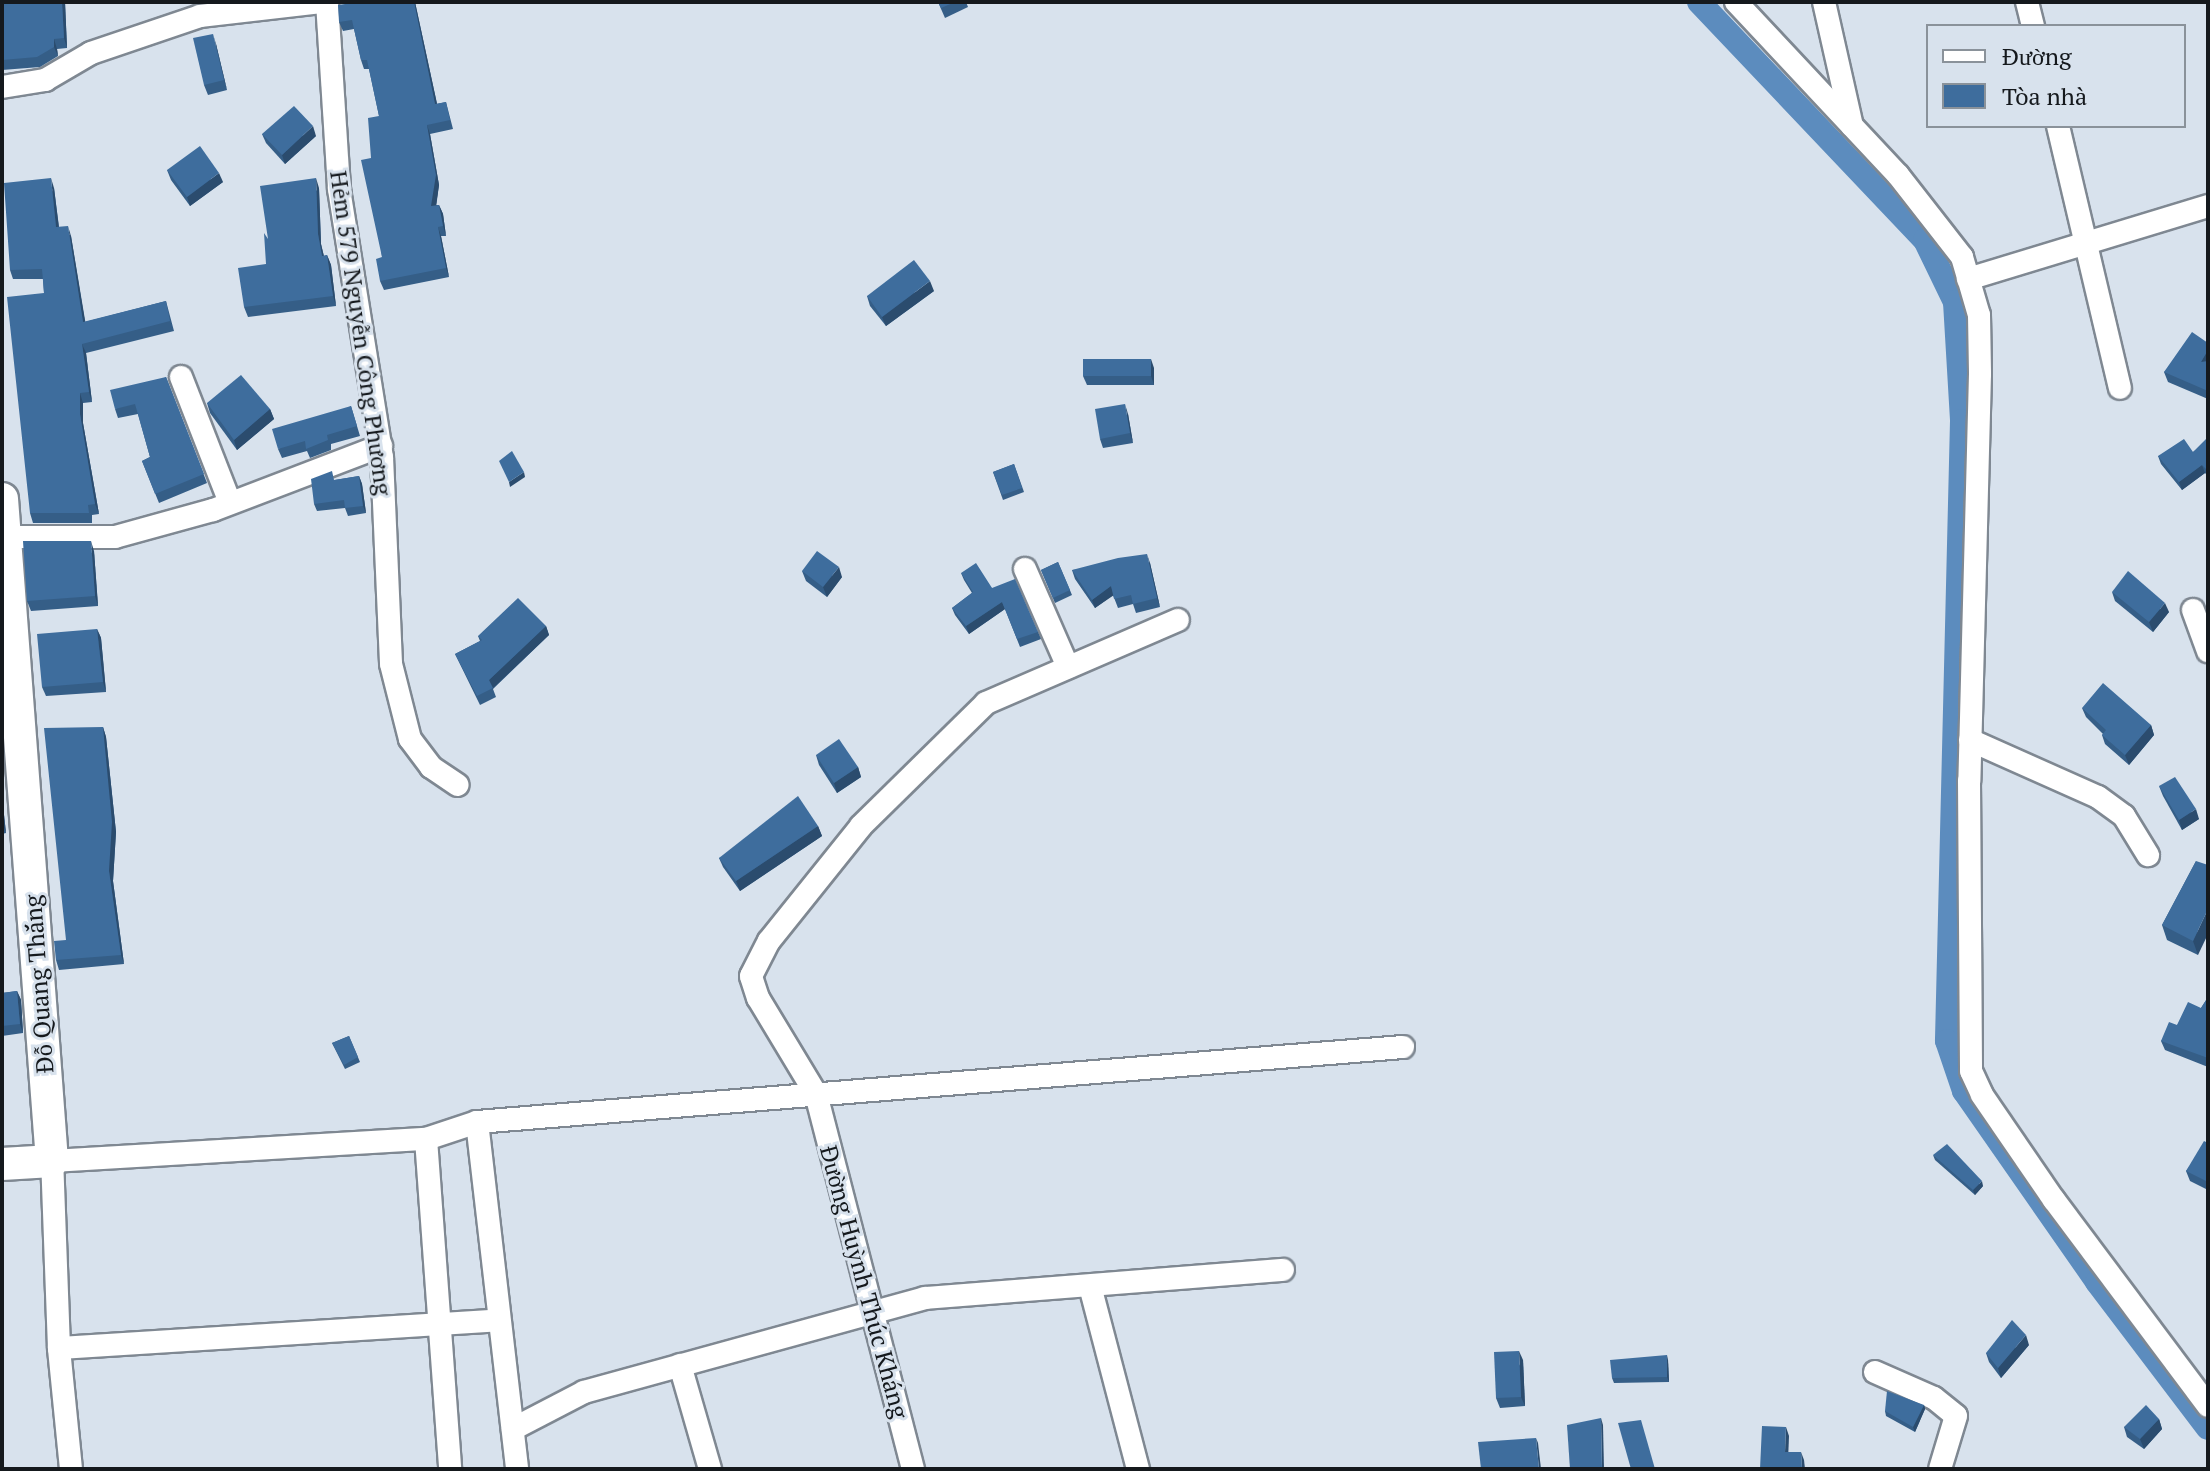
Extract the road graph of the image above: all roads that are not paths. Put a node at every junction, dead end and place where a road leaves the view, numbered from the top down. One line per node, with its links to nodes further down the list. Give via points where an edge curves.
1 (324, 2): 6 (street, via 200,16 91,53 45,80); 14 (street, Hẻm 579 Nguyễn Công Phương, via 339,189)
2 (1736, 2): 7 (street)
3 (1824, 2): 7 (street)
4 (2027, 2): 5 (street)
5 (2032, 24)
6 (2, 87)
7 (1852, 126): 11 (street, via 1962,257)
8 (2058, 128): 10 (street)
9 (2208, 206): 10 (street)
10 (2087, 243): 11 (street); 13 (street)
11 (1968, 279): 23 (street, via 1979,315 1980,374)
12 (181, 377): 16 (street)
13 (2120, 388)
14 (381, 446): 16 (street); 24 (street, Hẻm 579 Nguyễn Công Phương, via 391,664 398,707 410,739 431,767)
15 (2, 499): 17 (street, Đỗ Quang Thắng)
16 (230, 503): 17 (street, via 115,537)
17 (5, 537): 30 (street, Đỗ Quang Thắng)
18 (1025, 569): 22 (street)
19 (2193, 610): 21 (street)
20 (1178, 620): 22 (street)
21 (2208, 651)
22 (1068, 667): 27 (street, Đường Huỳnh Thúc Kháng, via 986,703 861,826 769,941 751,976 758,998)
23 (1970, 740): 25 (street, via 2098,797 2124,816); 40 (street, via 1971,1071 2054,1200)
24 (458, 785)
25 (2148, 855)
26 (1403, 1047): 27 (street)
27 (816, 1094): 28 (street); 34 (street, Đường Huỳnh Thúc Kháng)
28 (477, 1122): 29 (street); 35 (street)
29 (426, 1139): 30 (street); 36 (street)
30 (52, 1161): 31 (street); 37 (street, Đỗ Quang Thắng)
31 (2, 1164)
32 (1283, 1270): 33 (street)
33 (1090, 1286): 34 (street, via 925,1298); 47 (street)
34 (871, 1316): 38 (street); 46 (street, Đường Huỳnh Thúc Kháng)
35 (499, 1320): 36 (street); 41 (street)
36 (442, 1326): 37 (street); 43 (street)
37 (59, 1348): 42 (street, Đỗ Quang Thắng)
38 (680, 1365): 41 (street, via 584,1392); 45 (street)
39 (1875, 1372): 48 (street, via 1934,1398 1956,1416)
40 (2208, 1406)
41 (513, 1429): 44 (street)
42 (71, 1469)
43 (450, 1469)
44 (517, 1469)
45 (710, 1469)
46 (913, 1469)
47 (1138, 1469)
48 (1940, 1469)

